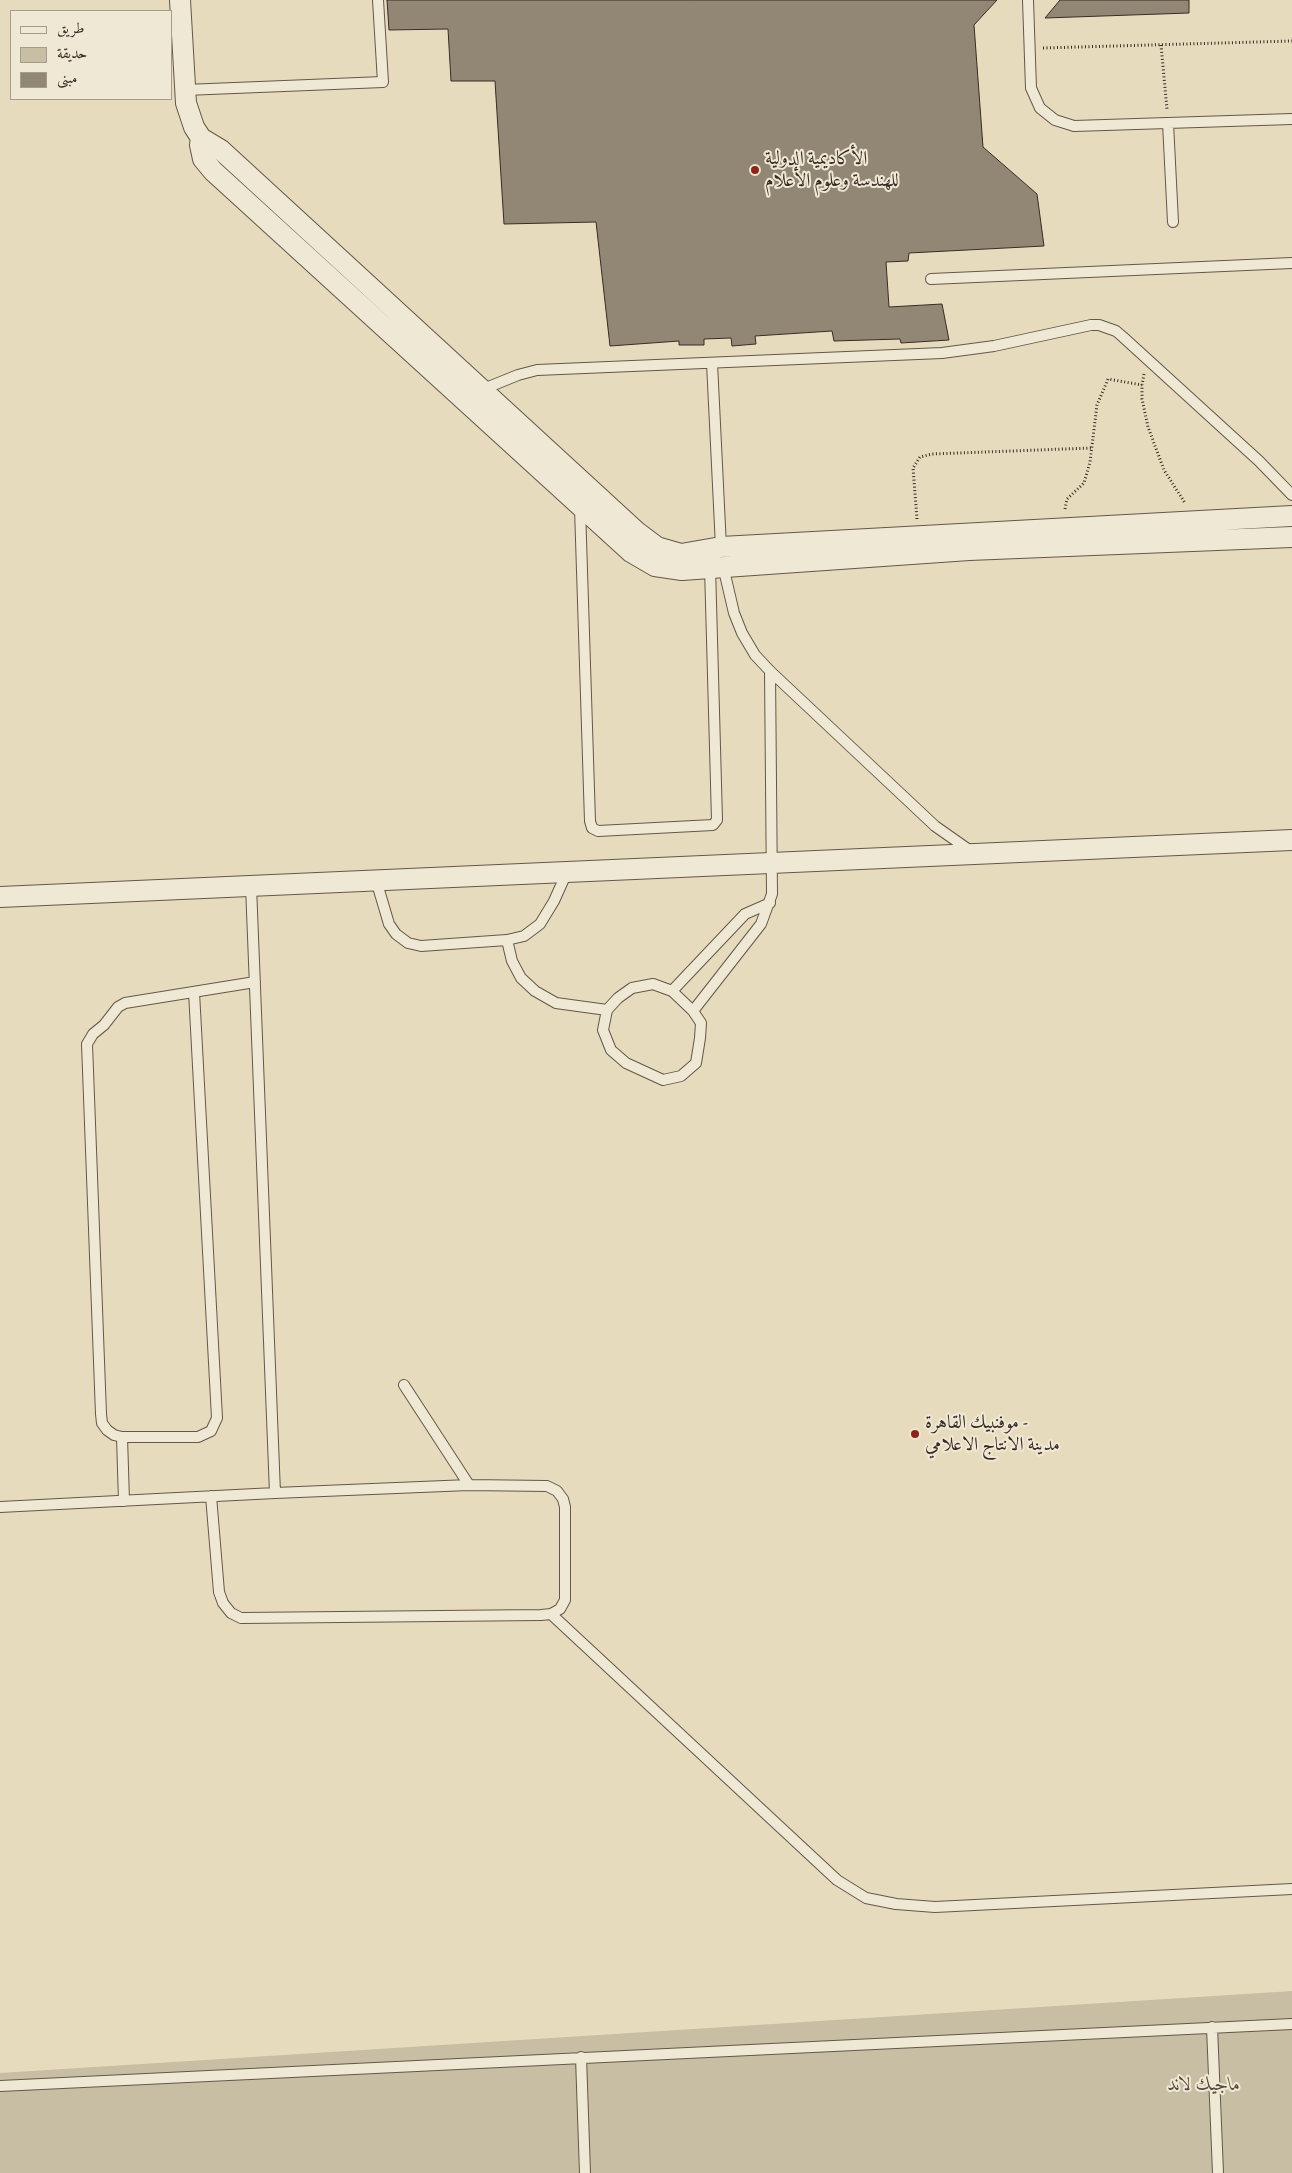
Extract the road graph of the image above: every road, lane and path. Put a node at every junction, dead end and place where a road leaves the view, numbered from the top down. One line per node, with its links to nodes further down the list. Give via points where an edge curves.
1 (180, 0): 7 (street)
2 (378, 0): 7 (lane, via 383,82)
3 (1028, 0): 6 (lane)
4 (1292, 41): 5 (path)
5 (1161, 45): 6 (path); 9 (path)
6 (1030, 48): 9 (lane, via 1031,88 1040,108 1055,120 1074,126)
7 (185, 90): 10 (street, via 189,115)
8 (1292, 120): 9 (lane)
9 (1168, 123): 11 (lane)
10 (201, 138): 14 (street, via 221,150); 15 (street, via 201,152 207,166)
11 (1173, 222)
12 (1292, 263): 13 (lane)
13 (931, 279)
14 (397, 313): 15 (street); 19 (street)
15 (391, 334): 20 (street)
16 (1148, 359): 17 (lane, via 1116,331 1090,326 968,351); 18 (path); 22 (lane)
17 (712, 363): 19 (lane, via 537,370 518,374); 29 (lane)
18 (1142, 385): 21 (path, via 1108,379 1097,405); 25 (path, via 1148,427 1164,470)
19 (481, 390): 20 (street); 29 (street, via 647,540 657,547 681,554)
20 (472, 408): 23 (street)
21 (1091, 448): 26 (path, via 1084,483 1067,498); 27 (path, via 920,457 913,468)
22 (1292, 495)
23 (580, 504): 29 (street, via 643,560 668,569); 29 (lane, via 590,821 592,828 598,831 713,825 717,820)
24 (1292, 516): 25 (street)
25 (1197, 521): 26 (street)
26 (1060, 529): 27 (street)
27 (918, 537): 29 (street)
28 (1292, 537): 29 (street)
29 (718, 560): 30 (lane, via 742,633 755,655)
30 (770, 671): 32 (lane, via 935,826); 33 (lane)
31 (1292, 840): 32 (street)
32 (975, 854): 33 (street)
33 (773, 862): 34 (street); 38 (lane)
34 (567, 872): 35 (street); 39 (lane, via 540,924 524,936)
35 (376, 880): 36 (street); 39 (lane, via 389,924 408,943 421,946)
36 (251, 886): 37 (street); 40 (lane)
37 (0, 897)
38 (770, 903): 41 (lane, via 745,914); 44 (lane, via 761,924)
39 (507, 940): 43 (lane, via 521,978 535,991 556,1003)
40 (254, 982): 42 (lane); 48 (lane)
41 (672, 991): 43 (lane, via 653,984 632,988); 44 (lane)
42 (194, 992): 46 (lane, via 217,1418 211,1431 198,1437); 46 (lane, via 125,1003 87,1044 100,1414 107,1430)
43 (607, 1010): 44 (lane, via 603,1030 611,1050 626,1063 663,1080 681,1076 696,1063 701,1023)
44 (693, 1011)
45 (404, 1385): 47 (lane)
46 (122, 1437): 50 (lane)
47 (469, 1485): 48 (lane); 52 (lane, via 547,1486 563,1499 565,1600 560,1609)
48 (275, 1493): 49 (lane)
49 (211, 1496): 50 (lane); 52 (lane, via 219,1592 231,1613 241,1618)
50 (124, 1501): 51 (lane)
51 (0, 1507)
52 (551, 1614): 53 (lane, via 837,1880 866,1898 935,1907)
53 (1292, 1889)
54 (1292, 2024): 55 (lane)
55 (1212, 2028): 56 (lane); 59 (lane)
56 (581, 2057): 57 (lane); 58 (lane)
57 (0, 2086)
58 (585, 2173)
59 (1218, 2173)

